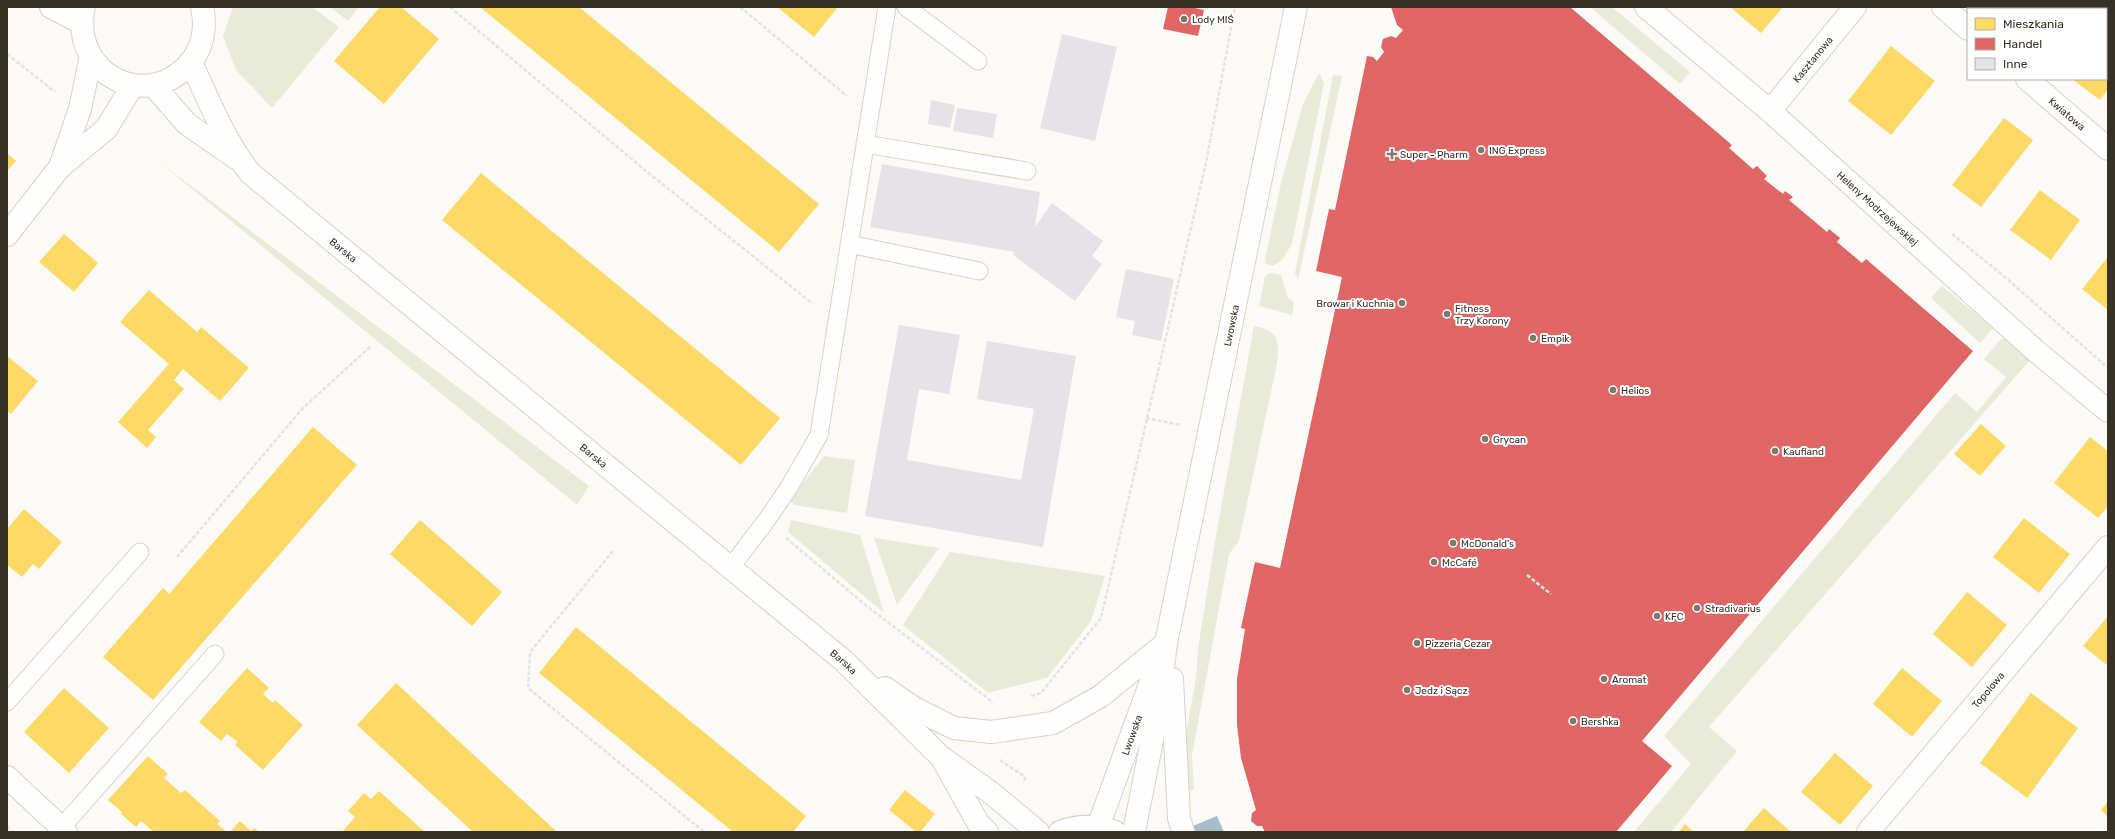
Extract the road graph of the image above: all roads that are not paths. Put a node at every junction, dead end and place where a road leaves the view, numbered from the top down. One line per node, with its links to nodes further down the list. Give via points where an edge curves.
1 (51, 7): 9 (street)
2 (202, 7): 13 (street, via 204,36 198,53)
3 (887, 7): 17 (lane)
4 (906, 7): 12 (lane)
5 (1296, 7): 29 (street, Lwowska)
6 (1646, 7): 16 (street, Heleny Modrzejewskiej)
7 (1855, 7): 16 (street, Kasztanowa)
8 (1943, 7): 10 (street)
9 (83, 15): 11 (street, via 83,38)
10 (1967, 28)
11 (91, 56): 15 (street, via 100,69 115,79); 20 (street, via 80,108)
12 (978, 61)
13 (191, 62): 15 (street, via 172,79); 19 (street, Barska)
14 (2028, 80): 18 (street, Kwiatowa)
15 (143, 85): 19 (street, Barska, via 187,124); 20 (street, via 106,129)
16 (1770, 111): 25 (street, Heleny Modrzejewskiej, via 2037,352)
17 (865, 144): 21 (lane); 23 (lane)
18 (2108, 149)
19 (240, 161): 28 (street, Barska, via 250,173)
20 (60, 167): 22 (street)
21 (1026, 171)
22 (7, 235)
23 (849, 244): 24 (lane); 28 (lane, via 819,434 769,517)
24 (979, 271)
25 (2108, 411)
26 (2108, 547): 42 (street, Topolowa)
27 (140, 552): 32 (lane)
28 (731, 567): 31 (street, Barska)
29 (1166, 643): 31 (street, via 1101,696 1053,722 991,732 954,728 914,708); 36 (street, Lwowska); 40 (street, Lwowska, via 1157,715); 41 (street, via 1172,680 1179,818)
30 (215, 654): 35 (lane)
31 (844, 661): 33 (street, Barska)
32 (7, 702)
33 (941, 757): 37 (street, Barska, via 978,823); 38 (street, Barska, via 990,792)
34 (7, 777): 35 (street)
35 (63, 830)
36 (1107, 830): 39 (street, via 1071,828)
37 (987, 832)
38 (1038, 832)
39 (1060, 832)
40 (1134, 832)
41 (1183, 832)
42 (1868, 832)

